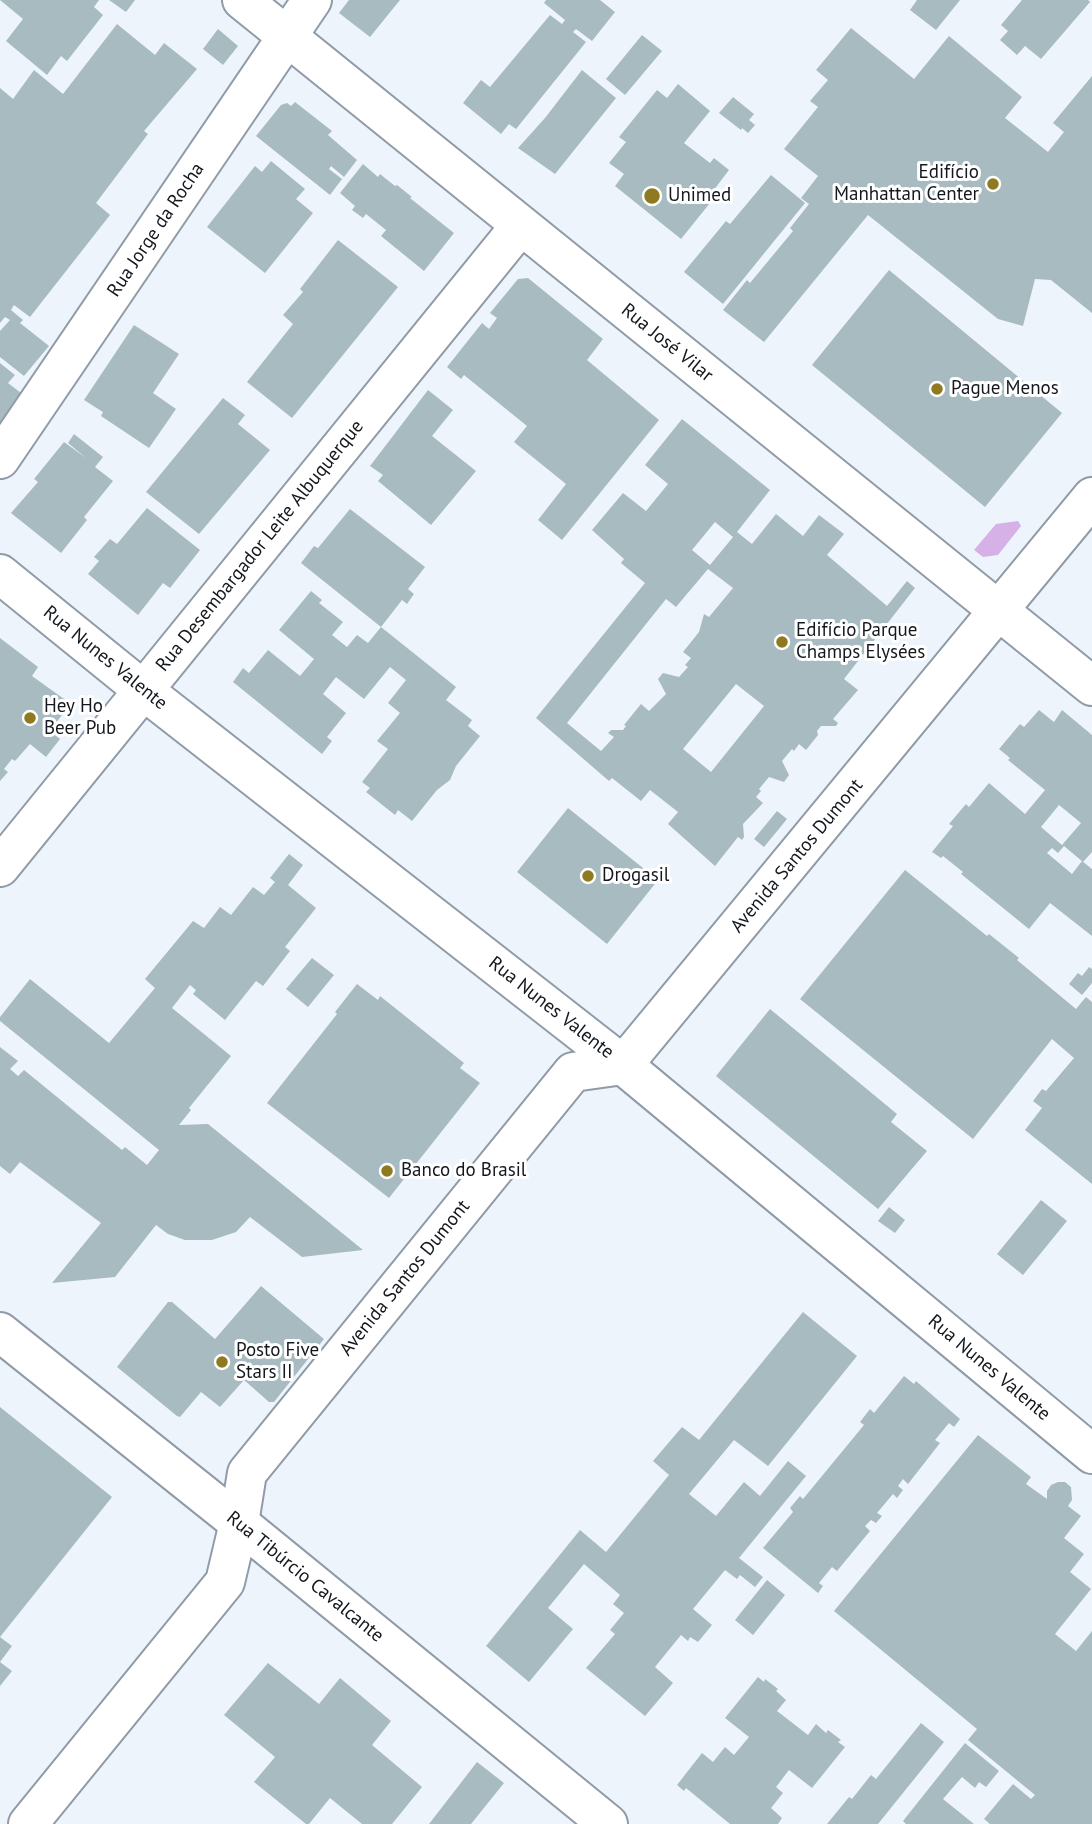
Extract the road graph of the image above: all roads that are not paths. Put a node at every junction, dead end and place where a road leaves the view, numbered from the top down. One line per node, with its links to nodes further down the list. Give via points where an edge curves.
1 (242, 0): 3 (street, Rua José Vilar)
2 (312, 0): 3 (street, Rua Jorge da Rocha)
3 (287, 37): 4 (street, Rua José Vilar); 5 (street, Rua Jorge da Rocha)
4 (521, 225): 8 (street, Rua José Vilar); 10 (street, Rua Desembargador Leite Albuquerque)
5 (0, 459)
6 (1092, 497): 8 (street, Avenida Santos Dumont)
7 (0, 574): 10 (street, Rua Nunes Valente)
8 (1000, 611): 9 (street, Rua José Vilar); 12 (street, Avenida Santos Dumont)
9 (1092, 686)
10 (144, 690): 11 (street, Rua Desembargador Leite Albuquerque); 12 (street, Rua Nunes Valente)
11 (0, 867)
12 (623, 1065): 14 (street, Rua Nunes Valente); 15 (street, Avenida Santos Dumont, via 573,1072 247,1473)
13 (0, 1332): 15 (street, Rua Tibúrcio Cavalcante)
14 (1089, 1445)
15 (239, 1523): 16 (street, Avenida Santos Dumont, via 225,1582); 17 (street, Rua Tibúrcio Cavalcante)
16 (28, 1824)
17 (608, 1824)

